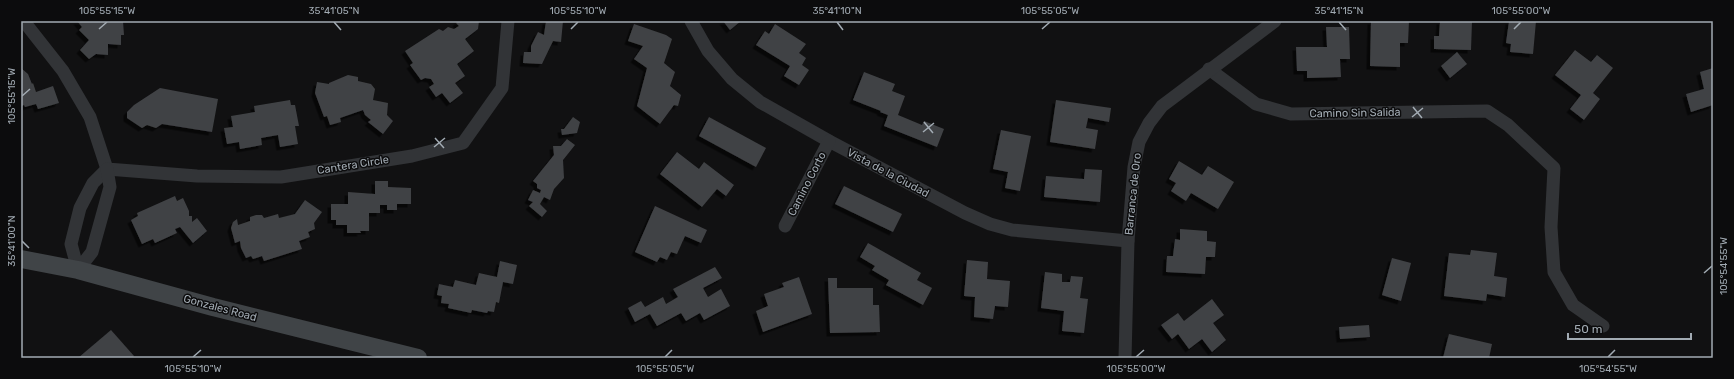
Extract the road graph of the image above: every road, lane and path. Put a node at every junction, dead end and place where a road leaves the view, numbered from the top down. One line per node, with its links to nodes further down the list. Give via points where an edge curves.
1 (26, 21): 7 (street, via 63,71 90,117)
2 (508, 21): 7 (street, Cantera Circle, via 502,88 463,144 412,156 281,177 197,176)
3 (691, 21): 6 (street, Vista de la Ciudad, via 708,51 732,79 760,102)
4 (1275, 21): 5 (street, Barranca de Oro)
5 (1209, 69): 9 (street, Barranca de Oro, via 1162,106 1139,142 1134,167); 12 (street, Camino Sin Salida, via 1256,104 1291,114 1487,111 1508,125 1554,168 1551,227 1554,272 1573,305)
6 (829, 141): 8 (street, Camino Corto); 9 (street, Vista de la Ciudad, via 990,224 1012,230)
7 (108, 169): 11 (street, via 110,187 92,252); 11 (street, via 92,183 80,208 71,244)
8 (785, 226)
9 (1128, 241): 14 (street, Barranca de Oro)
10 (21, 259): 11 (street, Gonzales Road)
11 (78, 270): 13 (street, Gonzales Road)
12 (1603, 326)
13 (418, 358)
14 (1125, 358)

